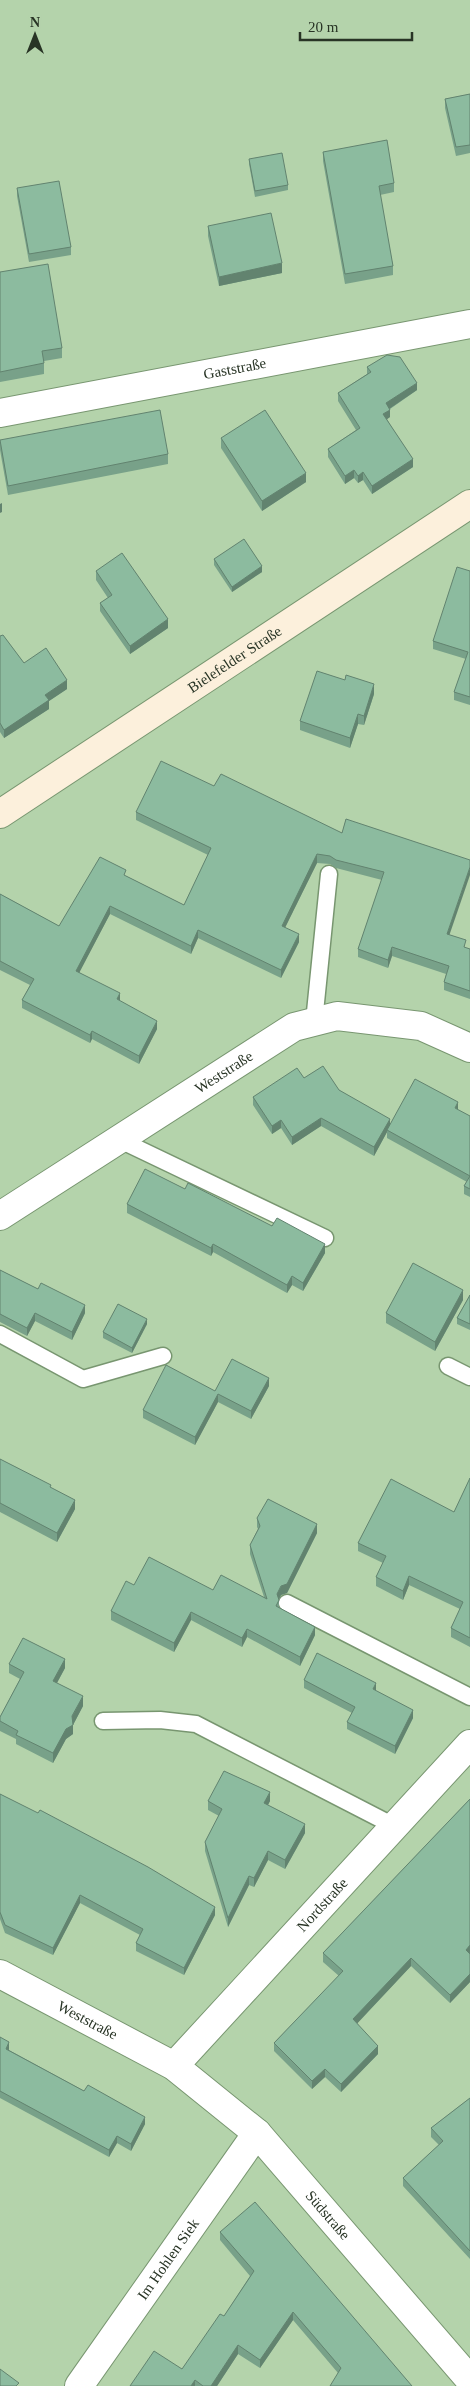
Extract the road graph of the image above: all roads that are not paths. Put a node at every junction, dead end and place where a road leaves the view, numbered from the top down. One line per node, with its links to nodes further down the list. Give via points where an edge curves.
1 (470, 324): 2 (street, Gaststraße)
2 (0, 413)
3 (470, 504): 4 (main road, Bielefelder Straße)
4 (0, 814)
5 (329, 874): 6 (lane)
6 (314, 1022): 7 (street, Weststraße, via 337,1016 421,1026); 8 (street, Weststraße, via 294,1027)
7 (470, 1048)
8 (120, 1140): 9 (street, Weststraße); 10 (lane)
9 (0, 1216)
10 (325, 1238)
11 (0, 1334): 12 (lane, via 83,1379)
12 (163, 1356)
13 (448, 1366): 14 (lane)
14 (470, 1377)
15 (287, 1603): 16 (lane)
16 (470, 1697)
17 (104, 1720): 19 (lane, via 196,1724)
18 (470, 1744): 19 (street, Nordstraße)
19 (394, 1826): 21 (street, Nordstraße)
20 (0, 1974): 21 (street, Weststraße)
21 (174, 2066): 22 (street, Südstraße)
22 (257, 2133): 23 (street, Südstraße); 24 (street, Im Hohlen Siek)
23 (470, 2380)
24 (79, 2386)

